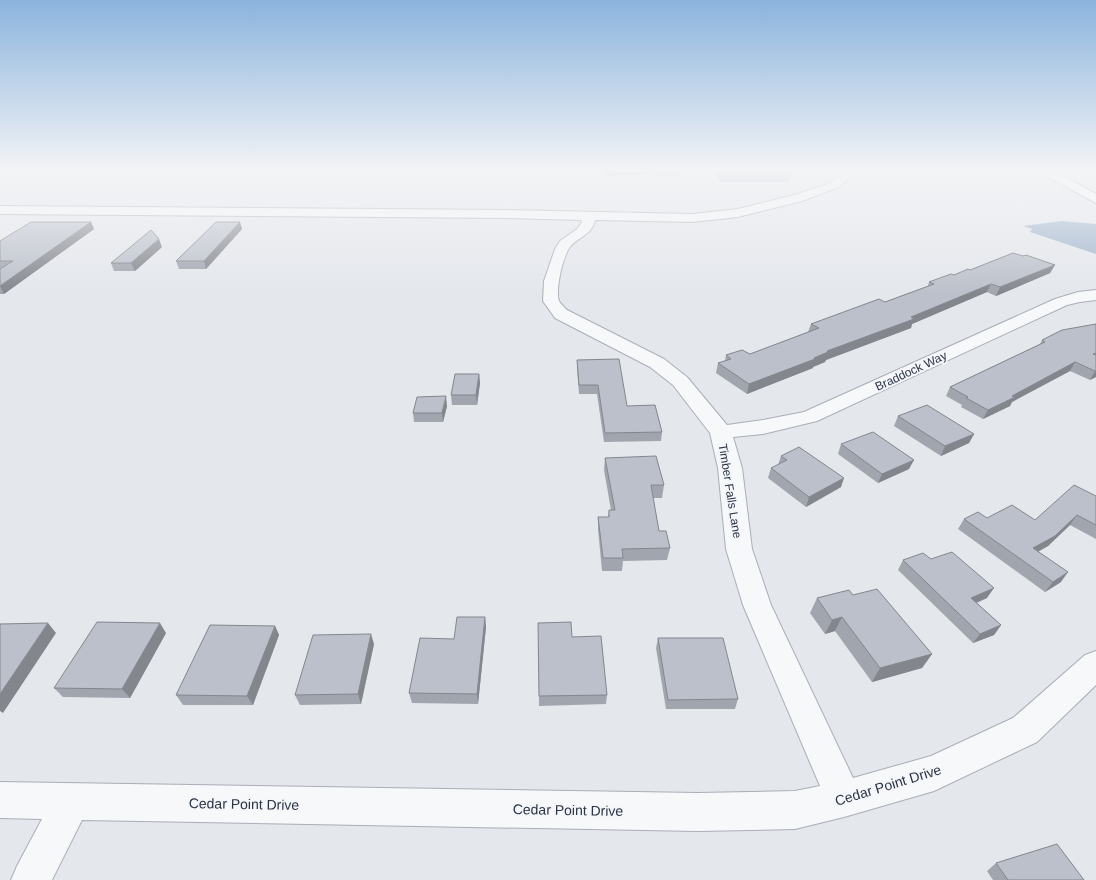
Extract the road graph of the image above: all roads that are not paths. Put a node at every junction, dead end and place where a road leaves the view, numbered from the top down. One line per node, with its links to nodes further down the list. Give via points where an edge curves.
1 (258, 212): 3 (street)
2 (742, 212): 3 (street, via 693,218)
3 (585, 217): 5 (street, Timber Falls Lane, via 589,221 586,228 565,244 561,251 552,274 551,300 561,314 657,363 680,381)
4 (1096, 295): 5 (street, Braddock Way, via 1061,302 810,417 764,427)
5 (721, 432): 7 (street, Timber Falls Lane, via 730,468 739,548 757,605)
6 (1096, 665): 7 (street, Cedar Point Drive, via 1025,730 934,773)
7 (844, 799): 9 (street, Cedar Point Drive, via 795,810 698,812)
8 (0, 800): 9 (street, Cedar Point Drive)
9 (72, 801): 10 (street)
10 (31, 880)

